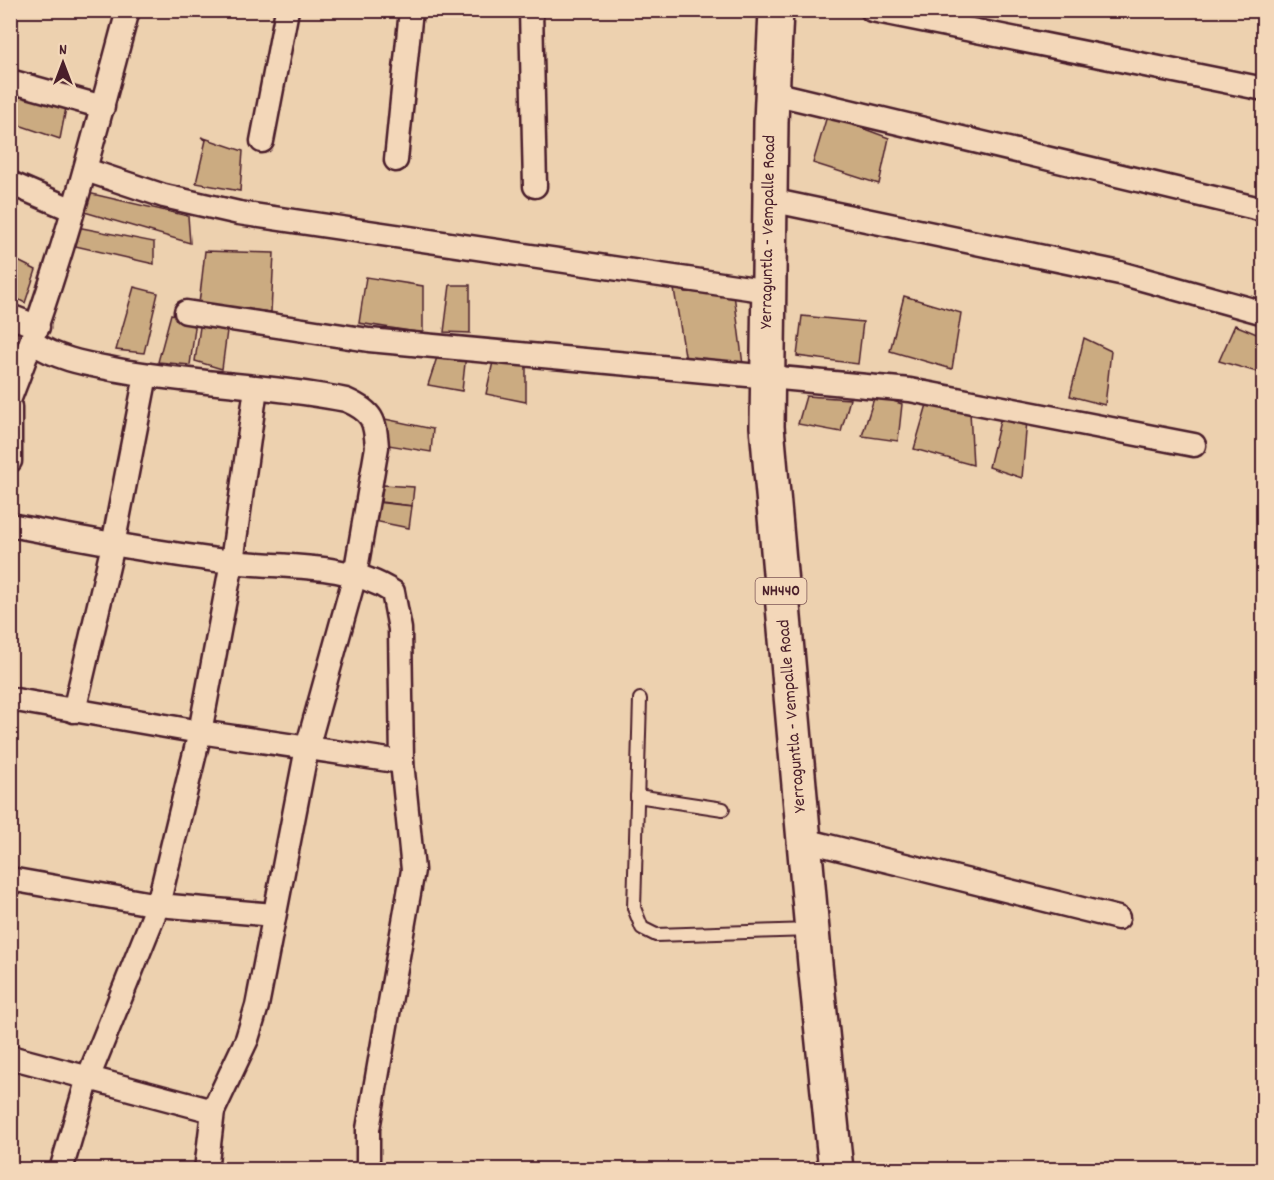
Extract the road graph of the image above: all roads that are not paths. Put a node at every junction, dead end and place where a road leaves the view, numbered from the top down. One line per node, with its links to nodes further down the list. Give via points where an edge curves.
1 (128, 10): 10 (street)
2 (288, 10): 11 (street)
3 (411, 10): 12 (street)
4 (531, 10): 15 (street)
5 (776, 10): 9 (highway, Yerraguntla - Vempalle Road / NH440)
6 (872, 10): 8 (street)
7 (10, 81): 10 (street)
8 (1263, 89)
9 (773, 93): 16 (highway, Yerraguntla - Vempalle Road / NH440); 18 (street)
10 (103, 106): 13 (street)
11 (262, 141)
12 (396, 160)
13 (86, 170): 17 (street); 19 (street, via 164,196 239,213)
14 (10, 183): 17 (street)
15 (536, 186)
16 (770, 200): 19 (highway, Yerraguntla - Vempalle Road / NH440); 21 (street, via 1120,273)
17 (73, 210): 23 (street)
18 (1263, 210)
19 (769, 291): 25 (highway, Yerraguntla - Vempalle Road / NH440)
20 (186, 312): 25 (street, via 369,340)
21 (1263, 314)
22 (10, 316): 23 (street)
23 (35, 334): 24 (street, via 67,360); 27 (street)
24 (146, 375): 26 (street); 32 (street)
25 (767, 377): 29 (street, via 910,390); 43 (highway, Yerraguntla - Vempalle Road / NH440, via 766,427)
26 (256, 388): 33 (street); 34 (street, via 346,400 372,417 377,447)
27 (10, 398)
28 (10, 407): 30 (street)
29 (1194, 445)
30 (10, 461)
31 (10, 525): 32 (street)
32 (113, 545): 33 (street); 37 (street)
33 (232, 562): 34 (street); 38 (street)
34 (355, 575): 39 (street); 40 (street, via 393,592 400,629)
35 (10, 699): 37 (street)
36 (640, 699): 41 (lane)
37 (74, 711): 38 (street)
38 (200, 732): 39 (street); 45 (street)
39 (307, 748): 40 (street); 46 (street)
40 (402, 762): 54 (street, via 413,870 368,1129)
41 (637, 796): 42 (lane); 48 (lane, via 634,908 642,928 656,935)
42 (723, 809)
43 (804, 840): 47 (street); 48 (highway, Yerraguntla - Vempalle Road / NH440)
44 (10, 879): 45 (street)
45 (158, 905): 46 (street); 50 (street)
46 (274, 915): 51 (street, via 253,1024)
47 (1118, 918)
48 (812, 930): 55 (highway, Yerraguntla - Vempalle Road / NH440)
49 (10, 1057): 50 (street)
50 (88, 1078): 51 (street); 52 (street)
51 (213, 1111): 53 (street)
52 (61, 1170)
53 (206, 1170)
54 (368, 1170)
55 (836, 1170)

